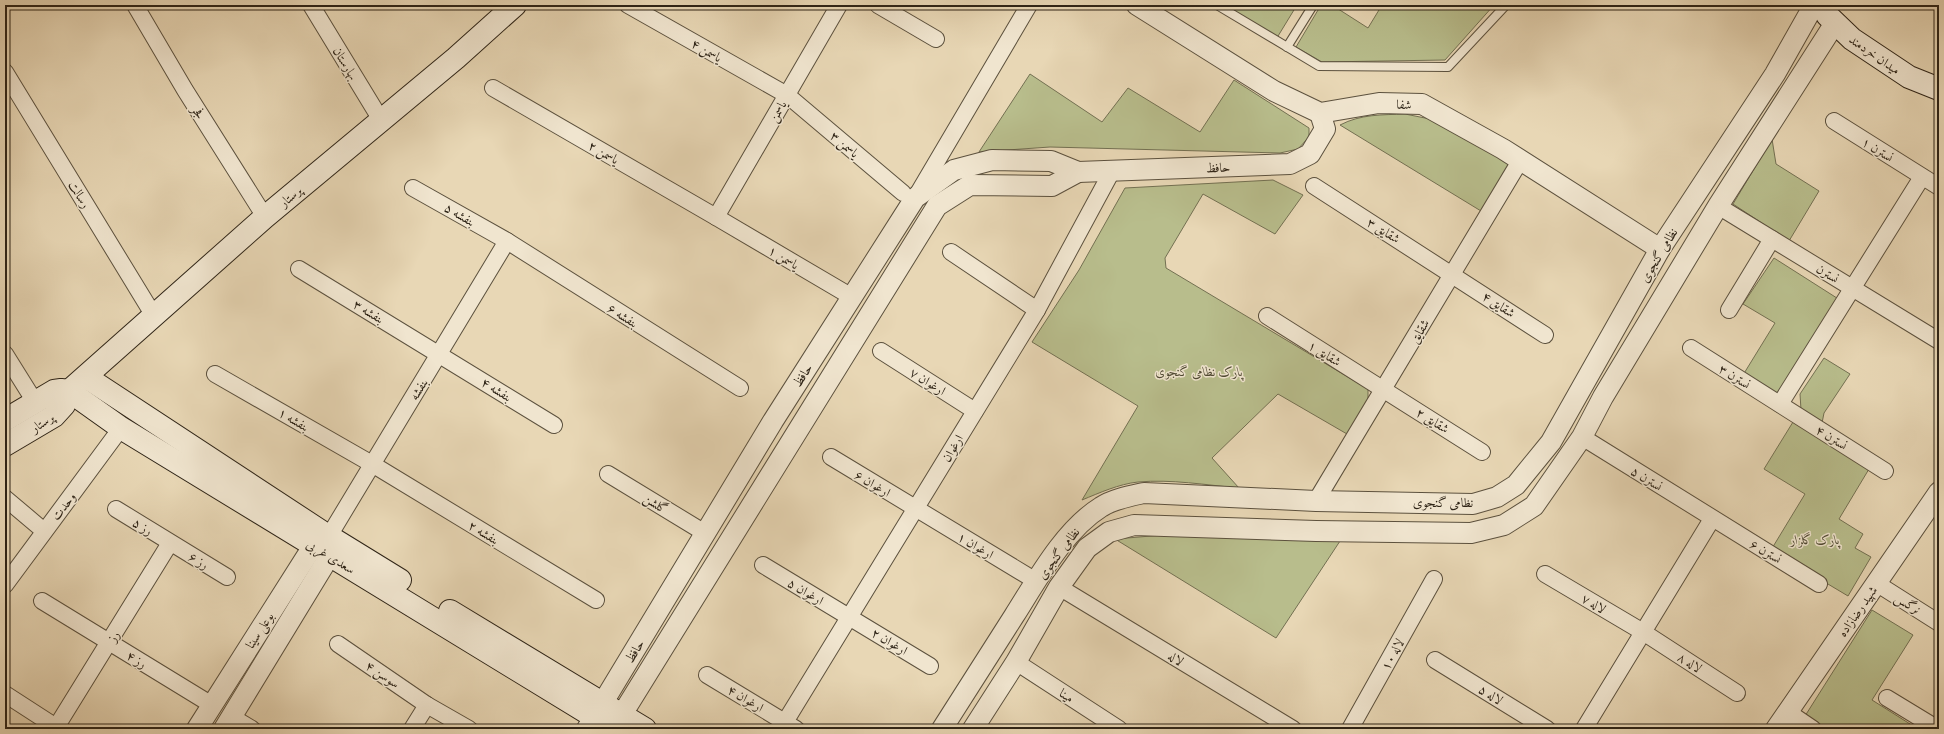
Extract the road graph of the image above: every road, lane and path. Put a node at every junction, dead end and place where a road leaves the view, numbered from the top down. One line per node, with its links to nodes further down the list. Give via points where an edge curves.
1 (135, 5): 35 (street, فجر)
2 (311, 5): 22 (street, بهارستان)
3 (628, 5): 20 (street, یاسمن ۴)
4 (839, 5): 20 (street, یاسمن)
5 (878, 5): 15 (street)
6 (1029, 5): 33 (street)
7 (1137, 5): 21 (street, via 1274,91)
8 (1218, 5): 16 (lane)
9 (1506, 5): 16 (lane, via 1448,67 1319,66)
10 (1814, 5): 24 (street, نظامی گنجوی, via 1775,74)
11 (1822, 5): 14 (main road, میدان خردمند)
12 (1312, 7): 16 (lane)
13 (507, 8): 22 (main road, پرستار, via 456,58)
14 (1835, 23): 19 (main road, میدان خردمند, via 1852,39 1909,77); 25 (street, نظامی گنجوی)
15 (936, 39)
16 (1287, 47)
17 (5, 72): 48 (street, رسالت)
18 (493, 88): 36 (street, یاسمن ۲)
19 (1939, 89)
20 (786, 95): 33 (street, یاسمن ۳); 36 (street, یاسمن)
21 (1320, 113): 26 (street, شفا, via 1379,103 1422,104); 27 (street, حافظ, via 1325,129 1310,154 1290,164)
22 (381, 120): 35 (main road, پرستار)
23 (1834, 121): 29 (street, نسترن ۱)
24 (1741, 126): 25 (street); 39 (street, نظامی گنجوی)
25 (1761, 139): 34 (street, نظامی گنجوی)
26 (1520, 160): 39 (street, شفا); 42 (street, شقایق)
27 (1112, 171): 28 (street, حافظ); 46 (street, ارغوان)
28 (1078, 172): 33 (street, حافظ, via 1051,161 992,160 954,170); 45 (street, حافظ, via 1052,186 970,185 938,206)
29 (1922, 176): 31 (street, نسترن ۱); 43 (street)
30 (1314, 186): 42 (street, شقایق ۳)
31 (1939, 187)
32 (413, 188): 38 (street, بنفشه ۵)
33 (909, 195): 44 (street, حافظ)
34 (1718, 206): 37 (street, نسترن); 57 (street, نظامی گنجوی)
35 (265, 217): 48 (main road, پرستار)
36 (716, 217): 44 (street, یاسمن ۱)
37 (1772, 239): 43 (street, نسترن); 47 (street)
38 (507, 241): 55 (street, بنفشه); 60 (street, بنفشه ۶)
39 (1660, 249): 52 (street, نظامی گنجوی)
40 (951, 252): 46 (street)
41 (299, 269): 55 (street, بنفشه ۳)
42 (1453, 274): 50 (street, شقایق ۴); 61 (street, شقایق)
43 (1852, 288): 51 (street, نسترن); 64 (street)
44 (852, 297): 45 (street); 84 (street, حافظ, via 773,420)
45 (875, 307): 116 (street, حافظ)
46 (1037, 310): 65 (street, ارغوان)
47 (1729, 310)
48 (154, 316): 59 (main road, پرستار)
49 (1267, 316): 61 (street, شقایق ۱)
50 (1545, 335)
51 (1939, 341)
52 (1607, 344): 57 (street); 78 (street, نظامی گنجوی, via 1551,442 1516,485 1497,497 1473,504)
53 (1690, 348): 64 (street, نسترن ۳)
54 (881, 351): 65 (street, ارغوان ۷)
55 (439, 353): 67 (street, بنفشه ۴); 73 (street, بنفشه)
56 (5, 354): 63 (street)
57 (1628, 356): 69 (street, نظامی گنجوی)
58 (215, 374): 73 (street, بنفشه ۱)
59 (86, 377): 62 (main road, پرستار); 85 (main road, سعدی غربی)
60 (740, 388)
61 (1383, 389): 71 (street, شقایق ۲); 78 (street, شقایق)
62 (69, 391): 63 (main road, پرستار, via 54,392); 68 (main road, سعدی غربی); 70 (main road, پرستار, via 64,405 54,416)
63 (35, 402): 66 (main road, پرستار)
64 (1780, 404): 74 (street, نسترن ۴)
65 (975, 411): 79 (street, ارغوان)
66 (5, 420)
67 (554, 425)
68 (122, 428): 82 (street, وحدت); 85 (main road, سعدی غربی)
69 (1582, 437): 81 (street, نسترن ۵); 83 (street, نظامی گنجوی, via 1534,506 1504,525 1471,533)
70 (5, 445)
71 (1482, 452)
72 (831, 457): 79 (street, ارغوان ۶)
73 (372, 464): 85 (street, بنفشه); 96 (street, بنفشه ۲)
74 (1885, 471)
75 (608, 474): 84 (street, گلشن)
76 (1939, 492): 92 (street, شهید رضازاده)
77 (5, 498): 82 (street)
78 (1316, 501): 83 (street); 91 (street, نظامی گنجوی, via 1170,493 1144,493 1124,498 1101,507 1081,523)
79 (915, 508): 91 (street, ارغوان ۱); 98 (street, ارغوان)
80 (116, 509): 86 (street, رز ۵)
81 (1712, 519): 93 (street, نسترن ۶); 100 (street)
82 (44, 530): 94 (street, وحدت)
83 (1316, 531): 95 (street, نظامی گنجوی, via 1134,524 1109,532 1087,548)
84 (705, 533): 113 (street, حافظ)
85 (326, 542): 110 (street, بوعلی سینا); 113 (main road, سعدی غربی); 114 (street, بوعلی سینا)
86 (170, 543): 89 (street, رز ۶); 101 (street, رز)
87 (763, 565): 98 (street, ارغوان ۵)
88 (1545, 574): 100 (street, لاله ۷)
89 (227, 577)
90 (1434, 579): 127 (street, لاله ۱۰)
91 (1036, 581): 123 (street, نظامی گنجوی)
92 (1876, 583): 99 (street, نرگس); 112 (street, شهید رضازاده)
93 (1819, 584)
94 (5, 585)
95 (1059, 586): 104 (street, نظامی گنجوی); 126 (street, لاله)
96 (596, 600)
97 (42, 601): 101 (street, رز ۴)
98 (849, 617): 105 (street, ارغوان ۲); 115 (street, ارغوان)
99 (1939, 623)
100 (1643, 632): 107 (street, لاله ۸); 129 (street)
101 (109, 642): 110 (street, رز ۴); 117 (street, رز)
102 (338, 644): 111 (street, سوسن ۴)
103 (1435, 660): 128 (street, لاله ۵)
104 (1016, 662): 124 (street, نظامی گنجوی); 125 (street, مینا)
105 (930, 666)
106 (707, 675): 115 (street, ارغوان ۴)
107 (1737, 692)
108 (5, 694): 117 (street)
109 (1888, 698): 132 (street)
110 (212, 705): 114 (street); 118 (street, بوعلی سینا)
111 (428, 705): 120 (street); 121 (street, سوسن ۴)
112 (1788, 712): 130 (street, شهید رضازاده); 131 (street)
113 (595, 717): 116 (main road, سعدی غربی)
114 (228, 723): 119 (street)
115 (791, 725)
116 (616, 726): 122 (main road, سعدی غربی)
117 (56, 728)
118 (197, 729)
119 (252, 729)
120 (412, 729)
121 (469, 729)
122 (645, 729)
123 (942, 729)
124 (973, 729)
125 (1119, 729)
126 (1293, 729)
127 (1350, 729)
128 (1547, 729)
129 (1584, 729)
130 (1776, 729)
131 (1813, 729)
132 (1938, 729)

